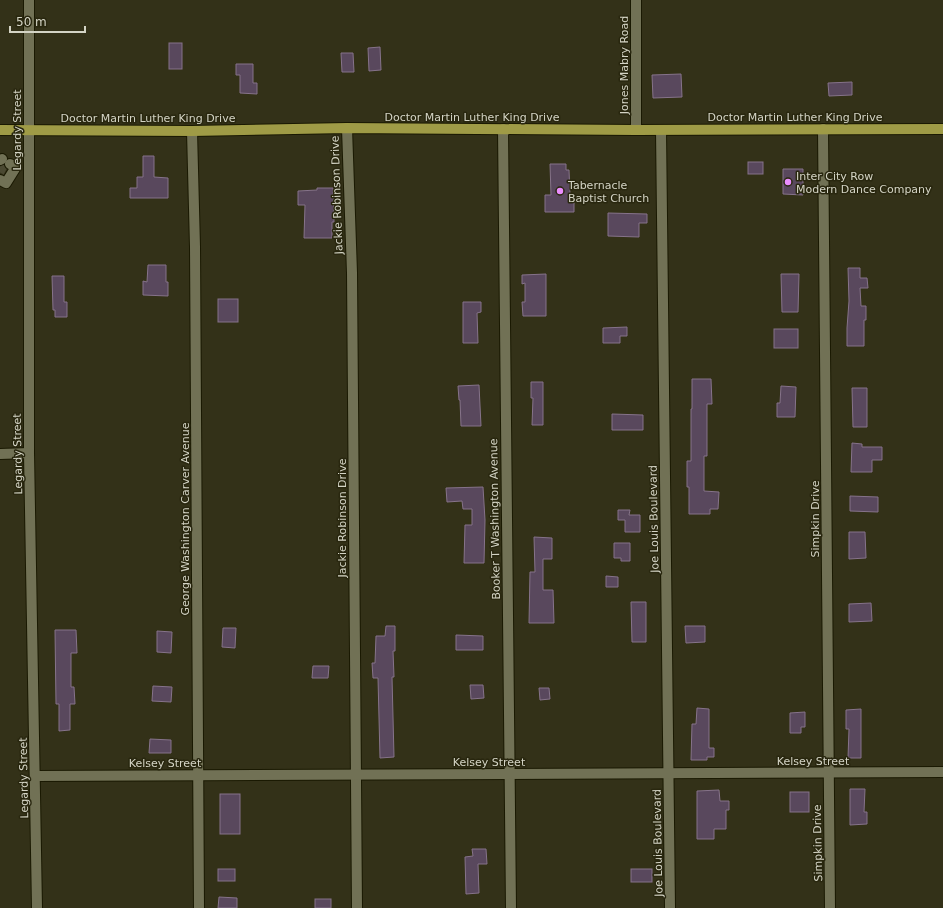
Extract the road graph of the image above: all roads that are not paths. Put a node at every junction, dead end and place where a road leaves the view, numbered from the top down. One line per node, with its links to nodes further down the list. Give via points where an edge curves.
1 (29, 0): 8 (street, Legardy Street)
2 (636, 0): 9 (street, Jones Mabry Road)
3 (347, 128): 4 (main road, Doctor Martin Luther King Drive); 11 (main road, Doctor Martin Luther King Drive); 22 (street, Jackie Robinson Drive, via 352,273)
4 (503, 129): 9 (main road, Doctor Martin Luther King Drive); 20 (street, Booker T Washington Avenue)
5 (823, 129): 6 (main road, Doctor Martin Luther King Drive); 10 (main road, Doctor Martin Luther King Drive); 19 (street, Simpkin Drive)
6 (943, 129)
7 (0, 130): 8 (main road, Doctor Martin Luther King Drive)
8 (29, 130): 11 (main road, Doctor Martin Luther King Drive); 13 (street, Legardy Street)
9 (636, 130): 10 (main road, Doctor Martin Luther King Drive)
10 (662, 130): 18 (street, Joe Louis Boulevard)
11 (192, 131): 21 (street, George Washington Carver Avenue)
12 (7, 164): 13 (street); 14 (street, via 6,183)
13 (29, 167): 15 (street, Legardy Street)
14 (0, 180)
15 (30, 453): 16 (street); 23 (street, Legardy Street)
16 (0, 454)
17 (943, 772): 19 (street, Kelsey Street)
18 (669, 773): 19 (street, Kelsey Street); 20 (street, Kelsey Street); 28 (street, Joe Louis Boulevard)
19 (829, 773): 29 (street, Simpkin Drive)
20 (510, 774): 22 (street, Kelsey Street); 27 (street, Booker T Washington Avenue)
21 (199, 775): 22 (street, Kelsey Street); 23 (street, Kelsey Street); 25 (street, George Washington Carver Avenue)
22 (356, 775): 26 (street, Jackie Robinson Drive)
23 (36, 776): 24 (street, Legardy Street)
24 (37, 908)
25 (199, 908)
26 (357, 908)
27 (511, 908)
28 (670, 908)
29 (830, 908)

